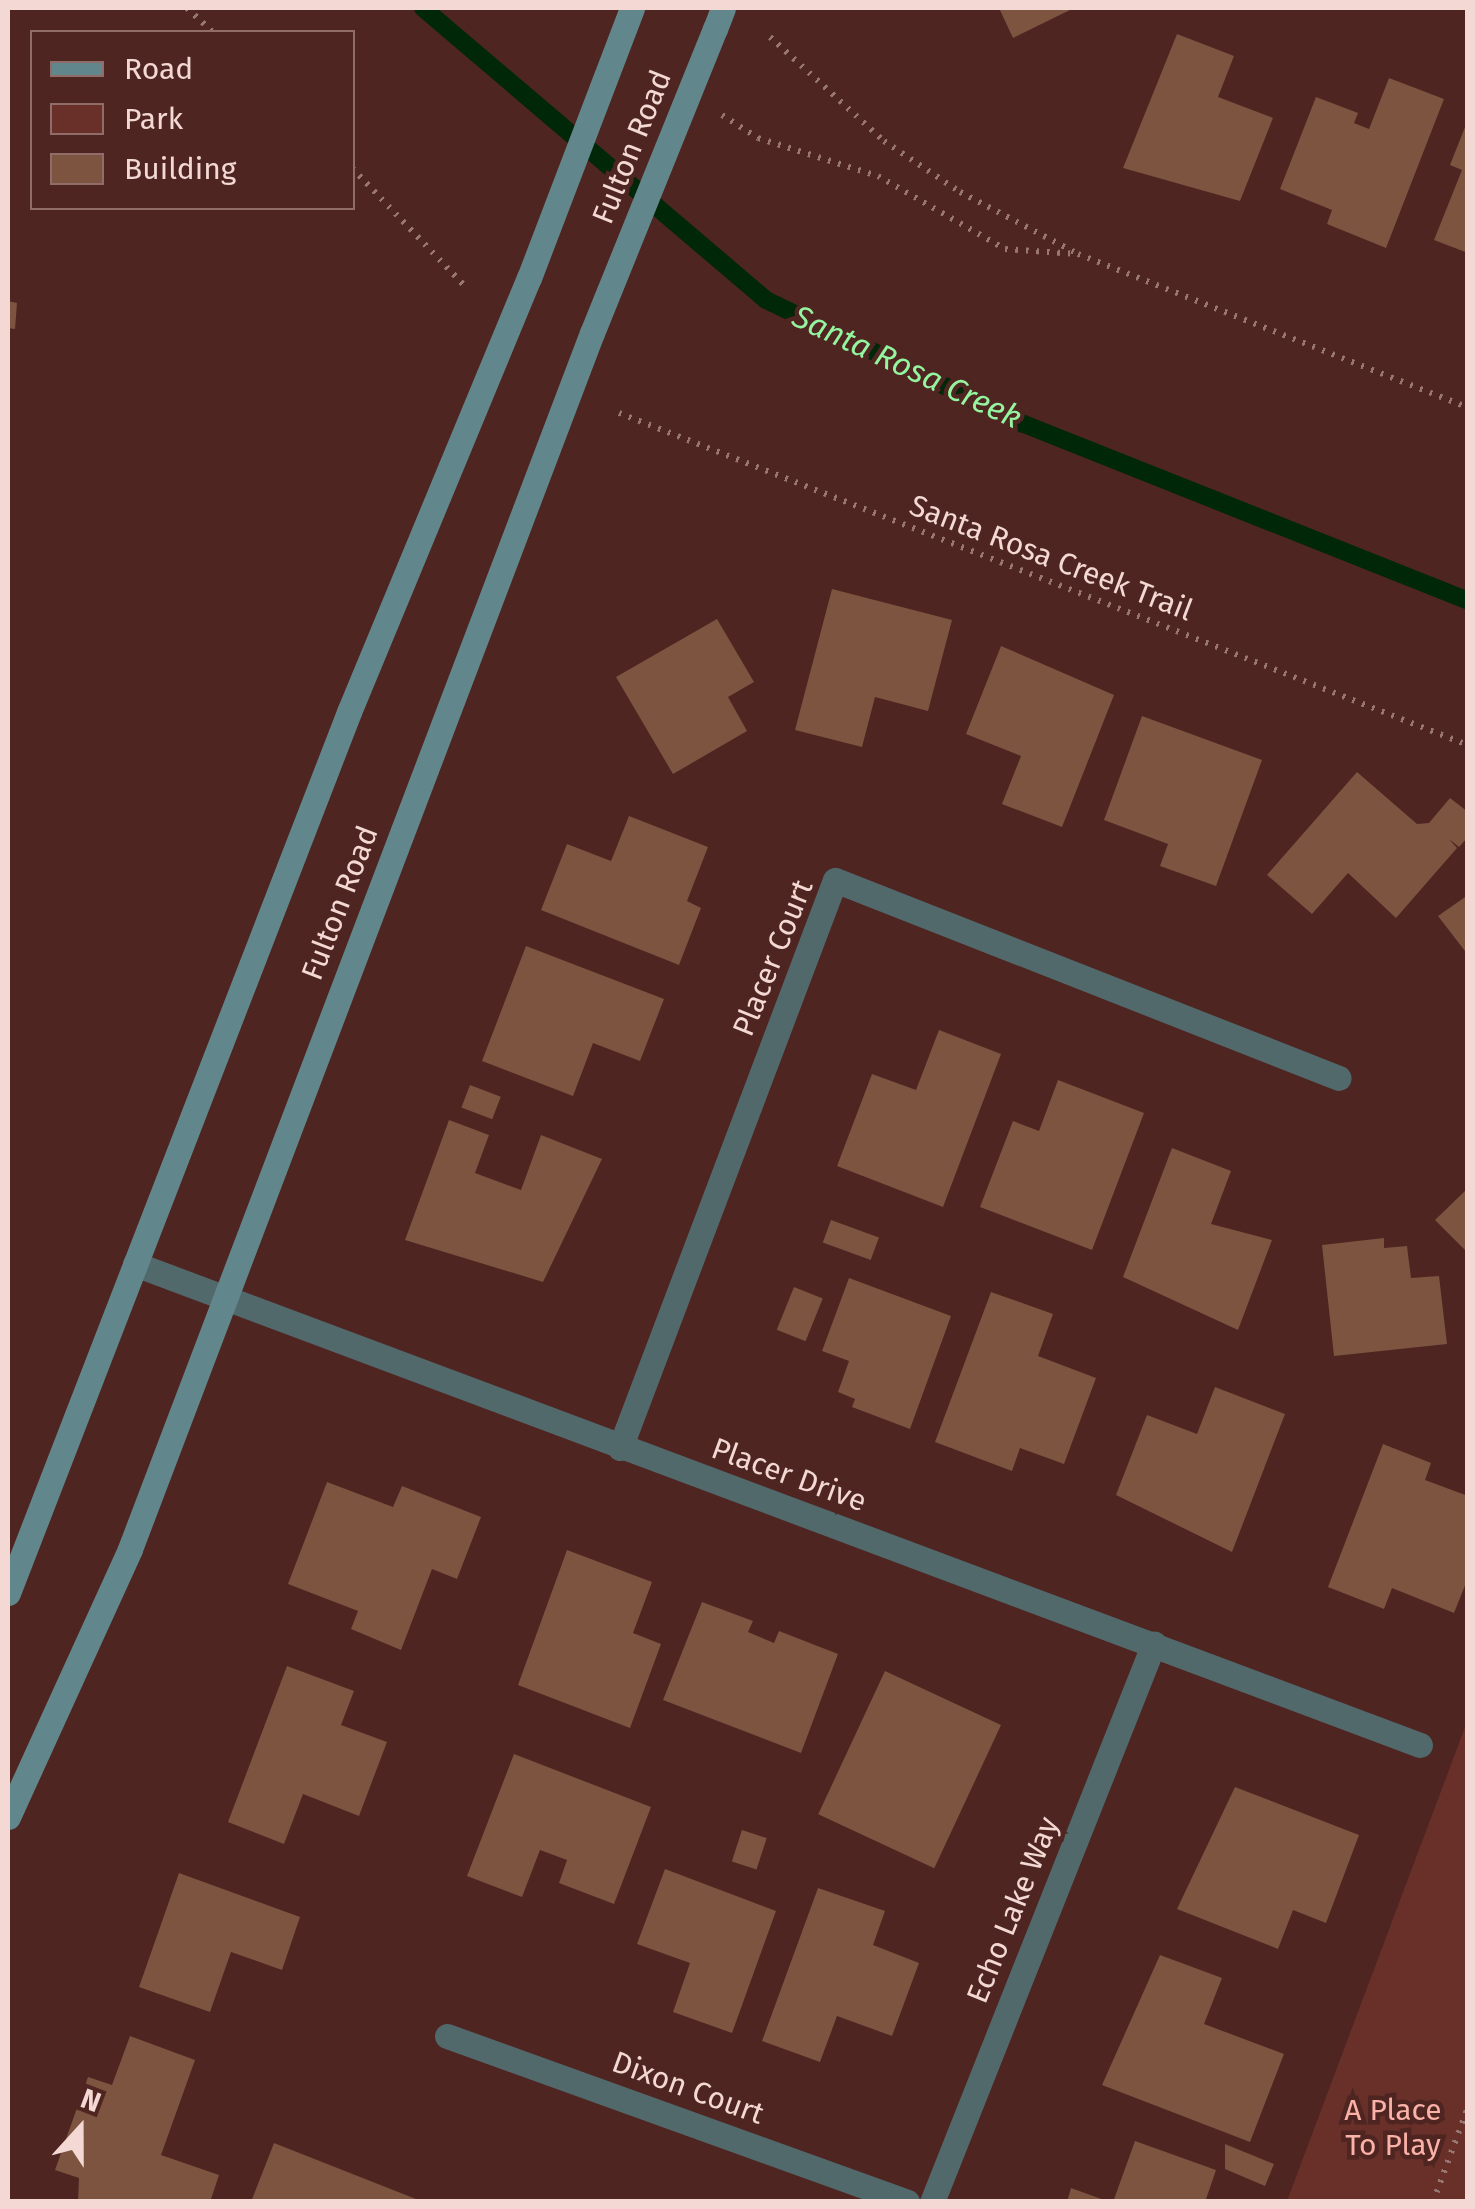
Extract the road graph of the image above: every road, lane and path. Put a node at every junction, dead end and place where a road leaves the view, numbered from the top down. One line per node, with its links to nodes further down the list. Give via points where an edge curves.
1 (187, 8): 4 (path)
2 (632, 8): 14 (main road, Fulton Road, bridge)
3 (719, 18): 15 (main road, Fulton Road, bridge, via 592,332)
4 (211, 30)
5 (770, 37): 8 (path, via 884,140)
6 (710, 104): 8 (path, via 758,138 878,176 1006,249)
7 (355, 171): 9 (path)
8 (1078, 254): 10 (path)
9 (464, 284)
10 (1468, 408)
11 (618, 413): 12 (path, Santa Rosa Creek Trail)
12 (1468, 745)
13 (1339, 1078): 16 (street, Placer Court, via 836,880)
14 (135, 1264): 15 (street, Placer Drive); 17 (main road, Fulton Road)
15 (224, 1298): 16 (street, Placer Drive); 20 (main road, Fulton Road, via 88,1652)
16 (620, 1448): 18 (street, Placer Drive)
17 (8, 1593)
18 (1154, 1643): 19 (street, Placer Drive); 24 (street, Echo Lake Way)
19 (1420, 1745)
20 (8, 1817)
21 (447, 2036): 23 (street, Dixon Court)
22 (1468, 2107): 25 (path)
23 (907, 2202)
24 (932, 2202)
25 (1433, 2202)

